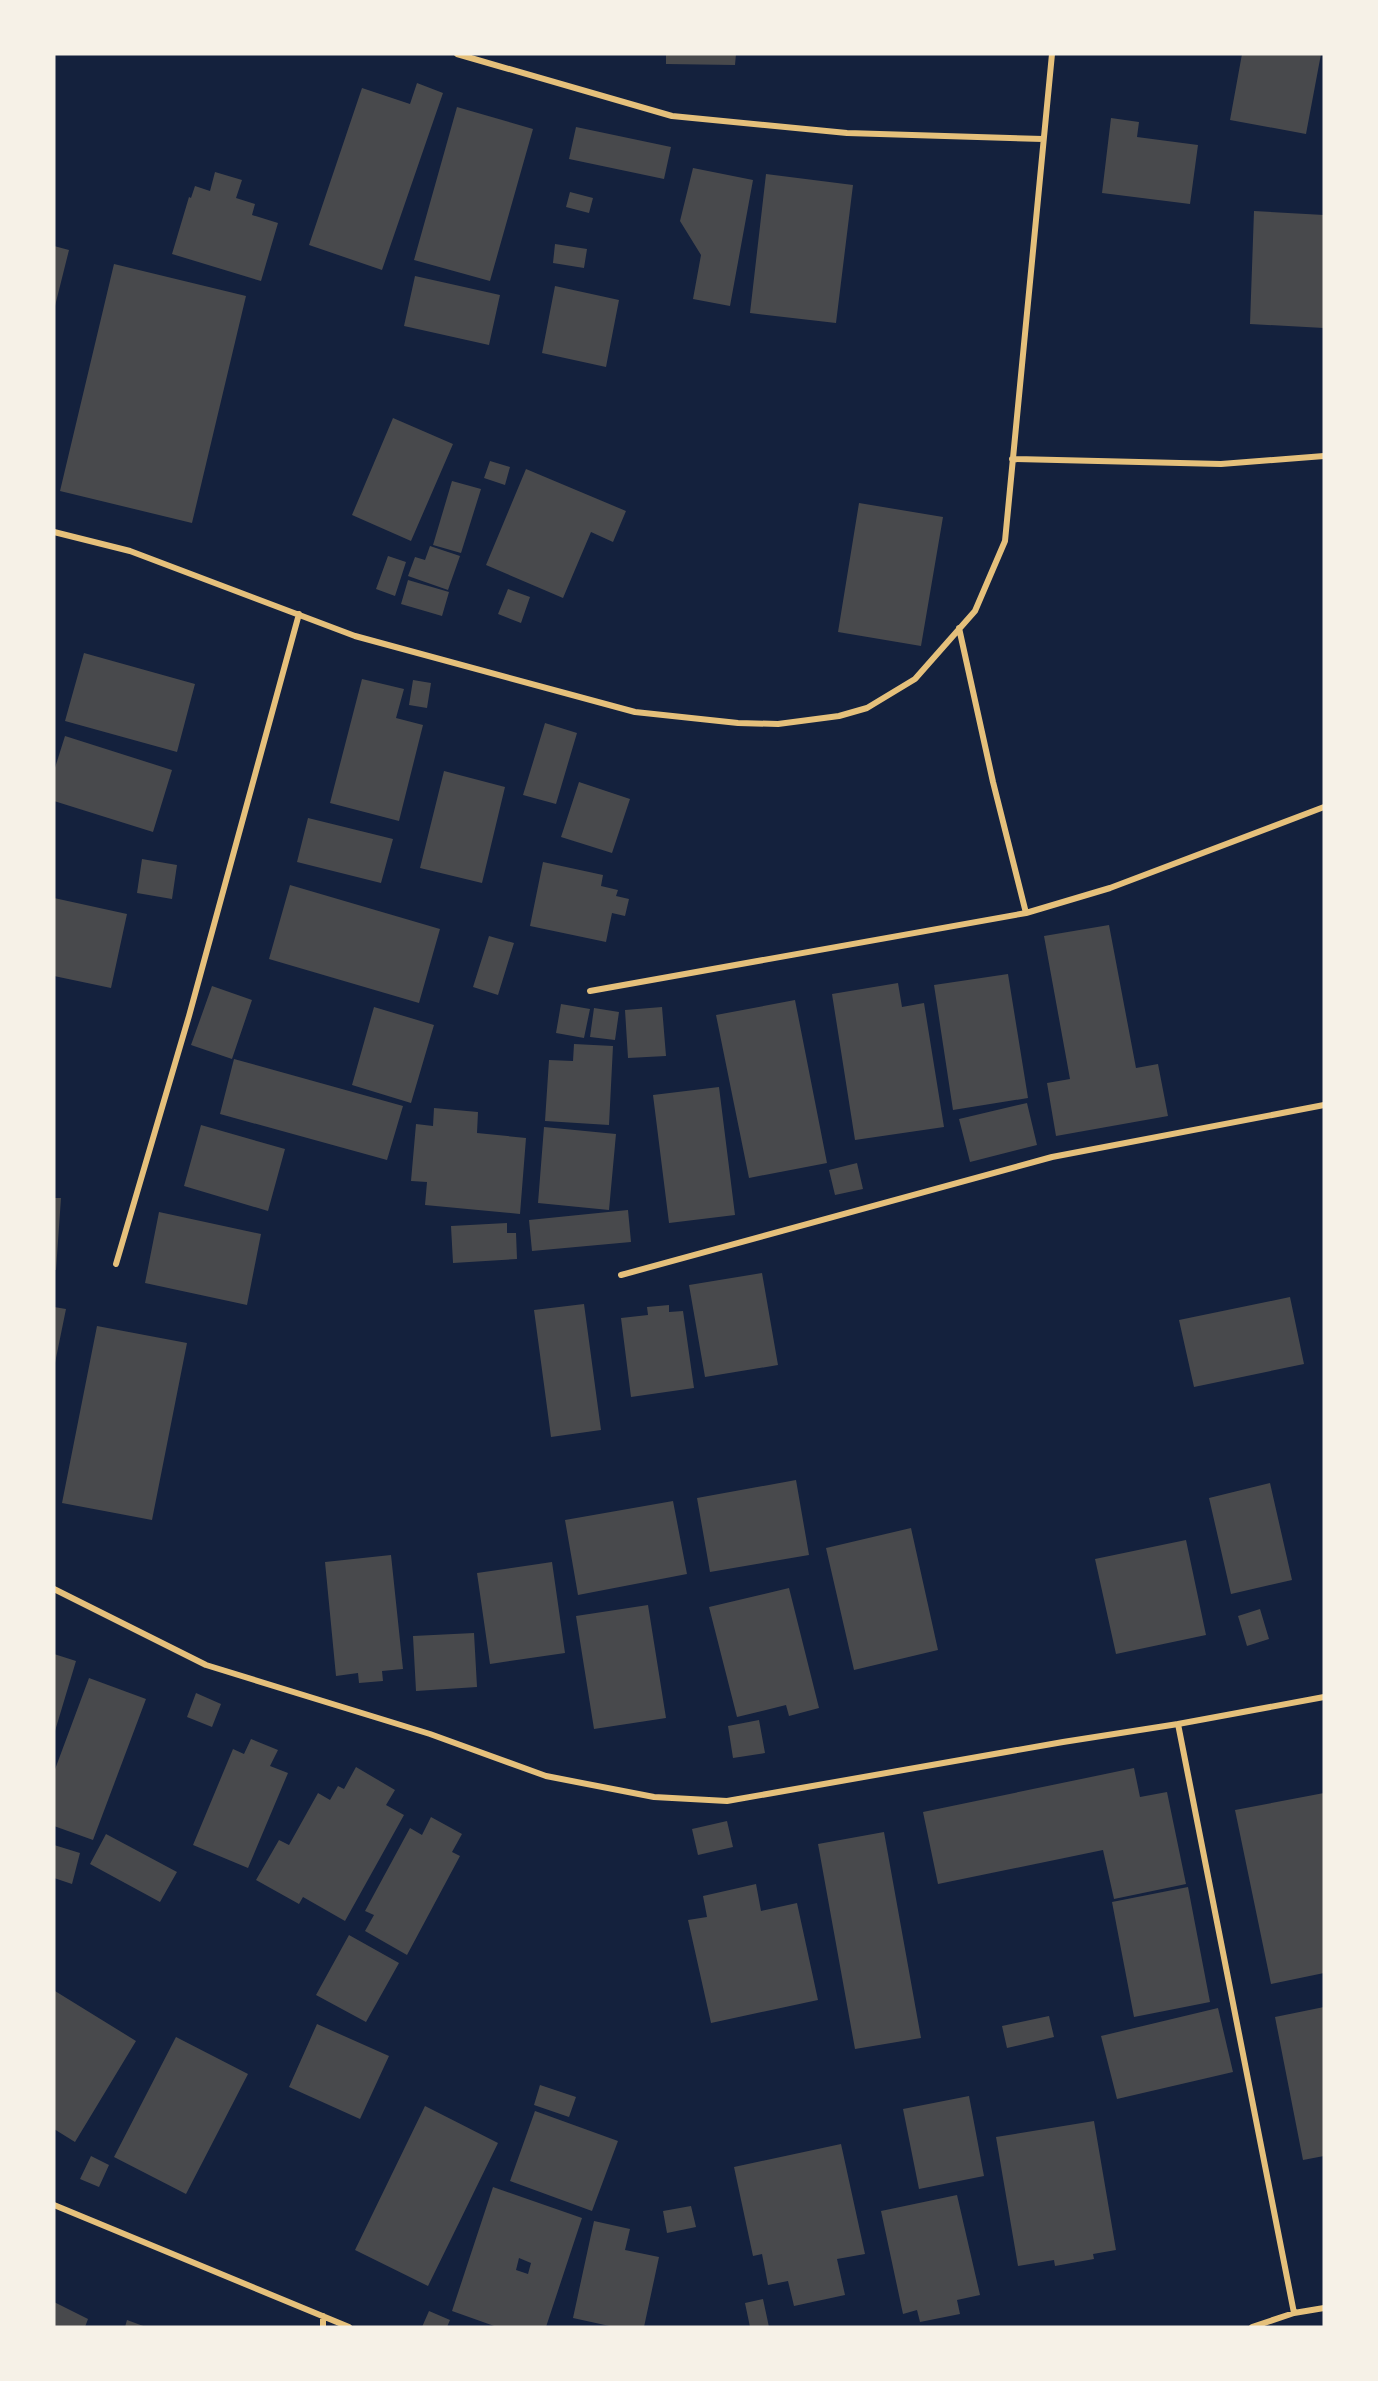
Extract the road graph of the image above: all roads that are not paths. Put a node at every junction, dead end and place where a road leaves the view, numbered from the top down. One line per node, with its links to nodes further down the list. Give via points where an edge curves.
1 (457, 54): 3 (street, via 672,116 847,133)
2 (1052, 54): 3 (street)
3 (1043, 140): 5 (street)
4 (1324, 456): 5 (street, via 1221,464)
5 (1012, 459): 8 (street, via 1005,541 975,611)
6 (54, 531): 7 (street, via 130,550)
7 (299, 614): 8 (street, via 355,636 635,712 778,724 867,708 915,679); 13 (street, via 189,1016)
8 (959, 628): 10 (street)
9 (1324, 807): 10 (street, via 1110,888)
10 (1026, 913): 11 (street)
11 (590, 991)
12 (1324, 1105): 14 (street, via 1052,1157)
13 (116, 1264)
14 (621, 1275)
15 (54, 1589): 17 (street, via 206,1665 430,1734 546,1776 654,1797 727,1801)
16 (1324, 1696): 17 (street)
17 (1178, 1724): 20 (street)
18 (54, 2205): 21 (street)
19 (1324, 2308): 20 (street)
20 (1294, 2313): 24 (street)
21 (323, 2316): 22 (street); 23 (street)
22 (322, 2327)
23 (349, 2327)
24 (1252, 2327)

